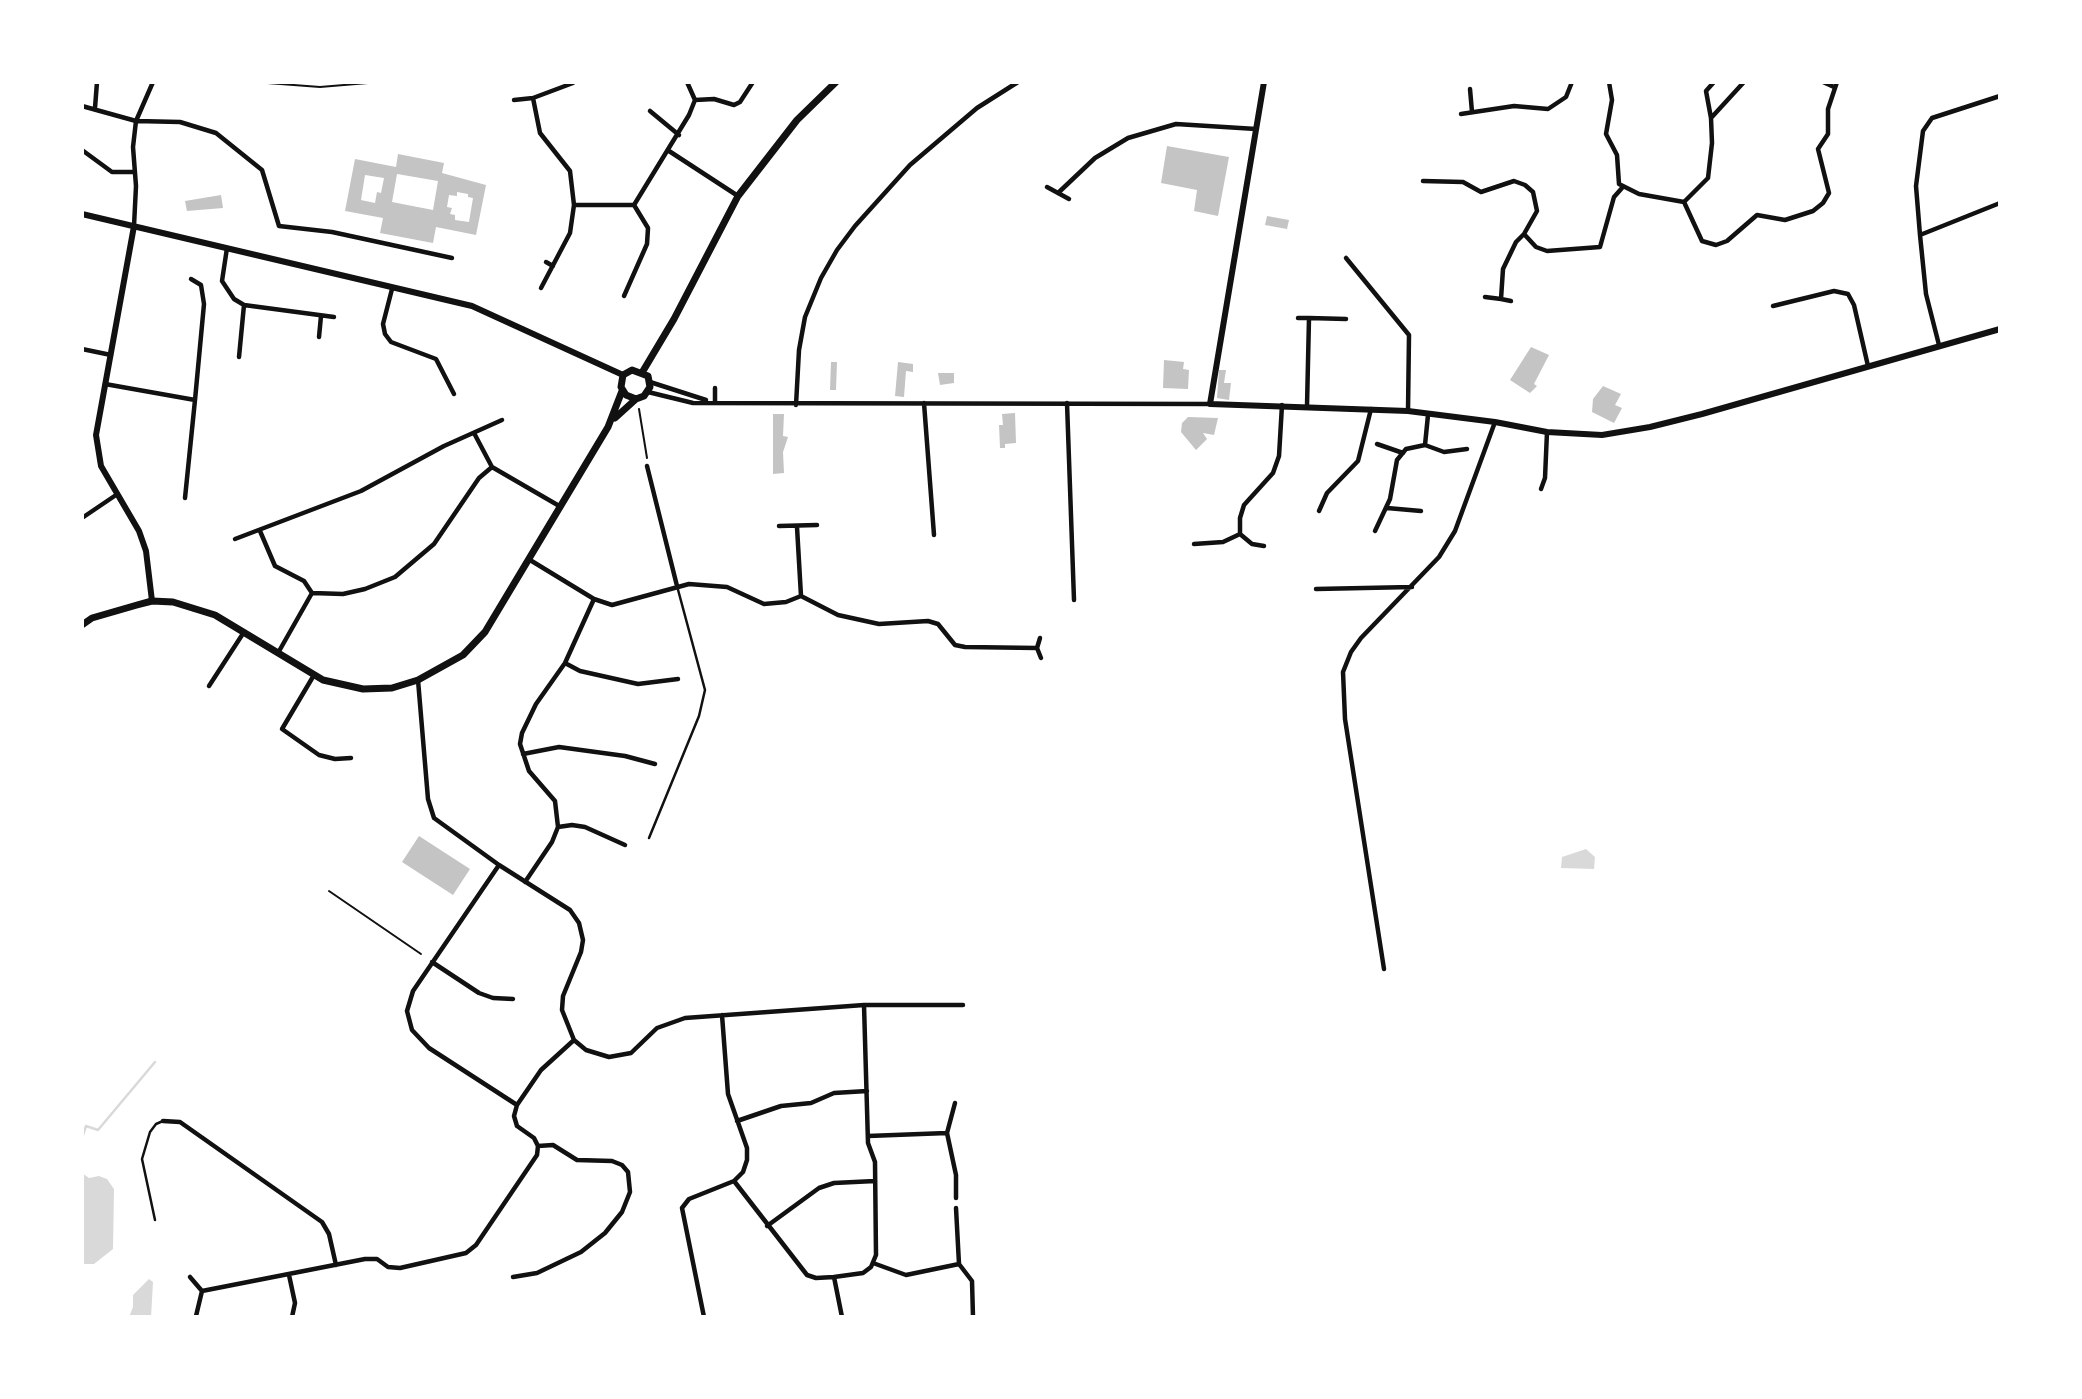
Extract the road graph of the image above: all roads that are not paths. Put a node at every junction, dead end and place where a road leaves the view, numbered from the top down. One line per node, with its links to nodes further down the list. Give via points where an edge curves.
1 (97, 82): 21 (street)
2 (153, 82): 26 (street)
3 (687, 82): 19 (street)
4 (753, 82): 19 (street, via 734,105)
5 (836, 82): 36 (main road, via 797,120)
6 (1018, 82): 85 (street, via 977,108 910,165 837,250 805,317)
7 (1264, 82): 27 (street)
8 (1572, 82): 23 (street, via 1566,97 1548,109 1514,106)
9 (1609, 82): 34 (street, via 1612,100 1606,134 1616,155)
10 (1714, 82): 25 (street, via 1706,91)
11 (1744, 82): 25 (street)
12 (1823, 82): 14 (street)
13 (573, 83): 17 (street)
14 (1835, 84): 38 (street, via 1828,109 1830,129 1818,149 1829,193 1813,211 1785,220 1756,215 1716,245 1702,240)
15 (1470, 89): 23 (street)
16 (2000, 96): 45 (street, via 1932,118 1923,131 1916,186)
17 (533, 98): 18 (street); 40 (street, via 540,133 570,171)
18 (514, 100)
19 (695, 100): 28 (street)
20 (82, 106): 21 (street)
21 (95, 108): 26 (street)
22 (650, 111): 28 (street)
23 (1472, 112): 24 (street)
24 (1461, 114)
25 (1711, 118): 38 (street, via 1708,178)
26 (136, 121): 31 (street); 47 (street, via 180,122 216,133 262,170 279,226 332,232)
27 (1256, 129): 35 (street, via 1176,124 1128,138 1095,158); 86 (street)
28 (679, 135): 30 (street)
29 (82, 150): 31 (street, via 112,172)
30 (669, 151): 36 (street); 41 (street)
31 (134, 172): 43 (street)
32 (1423, 181): 44 (street, via 1463,182 1481,192 1503,182 1525,185 1533,192 1537,211)
33 (1047, 187): 35 (street)
34 (1622, 188): 38 (street); 44 (street, via 1614,197 1600,247 1547,251)
35 (1058, 193): 37 (street)
36 (738, 196): 72 (main road)
37 (1069, 199)
38 (1684, 202)
39 (2000, 203): 45 (street)
40 (574, 205): 41 (street); 50 (street, via 570,233)
41 (634, 205): 54 (street, via 648,228 647,244)
42 (82, 214): 43 (street)
43 (134, 226): 46 (street); 69 (street)
44 (1524, 234): 56 (street, via 1507,257)
45 (1920, 235): 67 (street, via 1926,294)
46 (227, 248): 53 (street); 58 (street, via 222,281 227,292)
47 (452, 258)
48 (1346, 258): 90 (street, via 1409,335)
49 (546, 262): 50 (street)
50 (554, 266): 52 (street)
51 (191, 279): 81 (street, via 201,285 204,304)
52 (541, 288)
53 (392, 289): 73 (street, via 472,306); 79 (street, via 383,324 385,334 391,342 436,359)
54 (624, 296)
55 (1485, 297): 56 (street)
56 (1501, 299): 57 (street)
57 (1511, 300)
58 (244, 305): 60 (street); 70 (street)
59 (1773, 306): 71 (street, via 1834,291 1848,294)
60 (321, 316): 61 (street); 66 (street)
61 (334, 317)
62 (1298, 318): 63 (street)
63 (1309, 318): 64 (street); 88 (street)
64 (1346, 319)
65 (2000, 330): 67 (street)
66 (319, 337)
67 (1939, 345): 71 (street)
68 (82, 349): 69 (street)
69 (111, 355): 75 (street)
70 (239, 357)
71 (1868, 366): 95 (street, via 1650,428 1587,436)
72 (643, 371): 73 (main road); 74 (main road)
73 (623, 375): 77 (main road)
74 (650, 382): 78 (main road); 82 (street)
75 (105, 384): 81 (street); 104 (street, via 98,414 98,450 101,467)
76 (715, 388): 82 (street)
77 (622, 391): 80 (main road); 94 (main road)
78 (648, 392): 80 (main road); 82 (street, via 693,403)
79 (454, 394)
80 (636, 399): 94 (main road)
81 (195, 400): 105 (street)
82 (713, 402): 85 (street)
83 (924, 403): 84 (street); 85 (street); 117 (street)
84 (1067, 403): 86 (street); 128 (street)
85 (796, 404)
86 (1210, 404): 87 (street)
87 (1282, 405): 88 (street); 116 (street, via 1279,456 1266,484 1244,505)
88 (1307, 406): 89 (street)
89 (1371, 409): 90 (street); 108 (street, via 1358,461 1327,493)
90 (1408, 411): 91 (street)
91 (1427, 415): 93 (street); 98 (street)
92 (502, 420): 96 (street)
93 (1495, 422): 95 (street); 123 (street, via 1455,531)
94 (608, 427): 106 (main road)
95 (1547, 432): 103 (street)
96 (474, 433): 102 (street); 114 (street, via 361,491)
97 (1377, 444): 100 (street)
98 (1424, 444): 99 (street, via 1444,452); 100 (street)
99 (1467, 449)
100 (1403, 453): 107 (street, via 1397,460)
101 (647, 466): 122 (street)
102 (492, 467): 106 (street); 125 (street, via 434,544 395,577 343,594)
103 (1541, 489)
104 (116, 495): 110 (street); 129 (street, via 146,551)
105 (185, 498)
106 (561, 508): 121 (main road)
107 (1387, 508): 109 (street); 115 (street)
108 (1319, 511)
109 (1421, 511)
110 (82, 517)
111 (817, 525): 113 (street)
112 (779, 526): 113 (street)
113 (797, 527): 126 (street)
114 (260, 531): 118 (street); 125 (street, via 275,566 304,580)
115 (1376, 531)
116 (1240, 534): 119 (street, via 1223,542); 120 (street, via 1252,544)
117 (934, 535)
118 (235, 539)
119 (1194, 544)
120 (1264, 545)
121 (530, 560): 127 (street); 139 (main road, via 485,632 463,655)
122 (677, 586): 126 (street, via 727,587 764,604); 127 (street, via 621,603); 145 (lane, via 705,690 699,716)
123 (1412, 587): 124 (street); 150 (street, via 1350,652 1343,672 1345,719)
124 (1315, 589)
125 (312, 593): 134 (street)
126 (801, 596): 133 (street, via 838,615 880,624 938,624 955,645)
127 (594, 599): 136 (street)
128 (1074, 600)
129 (152, 601): 130 (main road); 131 (main road, via 198,607)
130 (82, 625)
131 (244, 632): 134 (main road); 140 (street)
132 (1040, 638): 133 (street)
133 (1037, 648): 135 (street)
134 (277, 654): 137 (main road)
135 (1041, 658)
136 (565, 663): 138 (street, via 580,671 638,684); 141 (street, via 524,724)
137 (314, 676): 139 (main road, via 363,689); 142 (street, via 282,729 319,755)
138 (678, 679)
139 (418, 681): 147 (street, via 430,811 440,824)
140 (209, 685)
141 (523, 754): 143 (street, via 559,747); 144 (street, via 528,771 555,801)
142 (351, 758)
143 (655, 764)
144 (558, 827): 146 (street, via 585,827); 148 (street)
145 (649, 838)
146 (625, 845)
147 (499, 865): 148 (street); 149 (street)
148 (525, 882): 155 (street, via 570,910 582,931 581,952 563,996 564,1020)
149 (432, 962): 151 (street, via 479,993); 158 (street, via 413,991 407,1011 412,1030 429,1048)
150 (1384, 969)
151 (513, 999)
152 (963, 1005): 153 (street)
153 (864, 1006): 154 (street); 156 (street)
154 (722, 1015): 155 (street, via 670,1021 638,1048 619,1056 594,1054); 160 (street, via 726,1083)
155 (574, 1040): 158 (street, via 541,1070)
156 (867, 1091): 160 (street, via 834,1093); 162 (street)
157 (955, 1103): 161 (street)
158 (517, 1105): 163 (street, via 517,1126)
159 (163, 1121): 168 (lane, via 150,1132 142,1159); 172 (street, via 180,1122 322,1222)
160 (737, 1121): 164 (street, via 747,1154 745,1168)
161 (947, 1133): 162 (street); 166 (street)
162 (868, 1136): 165 (street)
163 (538, 1146): 172 (street, via 476,1245 466,1253 400,1268 377,1259); 175 (street, via 553,1145 577,1160 622,1165 628,1172 630,1192 622,1212 605,1233 581,1252 537,1273)
164 (734, 1181): 169 (street); 180 (street, via 689,1199 682,1208)
165 (875, 1181): 169 (street, via 819,1188); 170 (street)
166 (957, 1198)
167 (956, 1208): 171 (street)
168 (155, 1220)
169 (767, 1226): 176 (street, via 803,1273)
170 (873, 1264): 171 (street, via 906,1275); 176 (street, via 863,1273)
171 (959, 1264): 182 (street, via 972,1281)
172 (336, 1265): 173 (street)
173 (289, 1275): 177 (street); 179 (street, via 295,1303)
174 (190, 1277): 177 (street)
175 (513, 1277)
176 (834, 1277): 181 (street)
177 (202, 1291): 178 (street)
178 (196, 1316)
179 (292, 1317)
180 (704, 1317)
181 (842, 1317)
182 (973, 1317)

